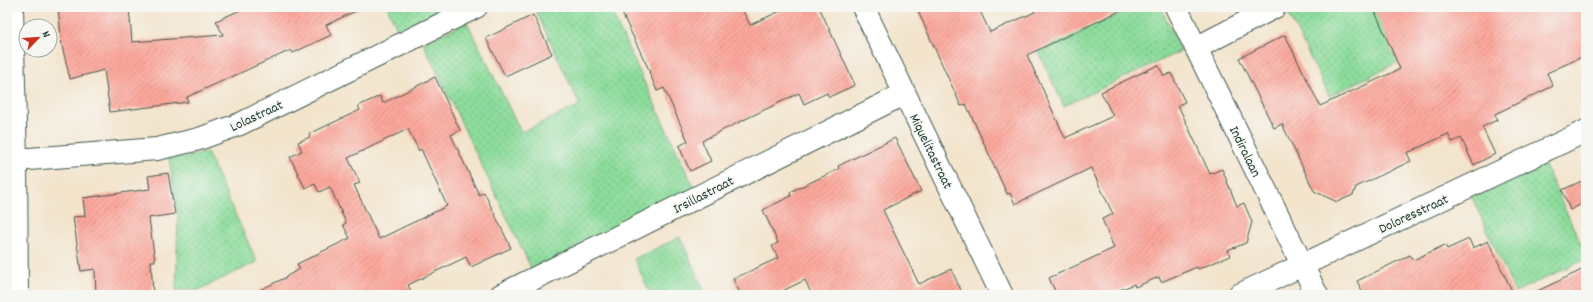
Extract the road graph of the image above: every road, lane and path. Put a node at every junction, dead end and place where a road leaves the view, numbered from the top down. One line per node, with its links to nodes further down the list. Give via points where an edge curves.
1 (12, 7): 9 (street)
2 (476, 7): 9 (street, Lolastraat, via 240,124 199,139 157,149)
3 (863, 7): 7 (street, Miquelitastraat)
4 (1176, 7): 6 (street, Indiralaan)
5 (1275, 7): 6 (street)
6 (1196, 48): 10 (street, Indiralaan)
7 (904, 94): 12 (street, Irsillastraat); 13 (street, Miquelitastraat)
8 (1586, 131): 10 (street, Doloresstraat)
9 (16, 160): 11 (street)
10 (1302, 266): 14 (street, Doloresstraat); 15 (street, Indiralaan)
11 (17, 295)
12 (501, 295)
13 (1002, 295)
14 (1239, 295)
15 (1317, 295)

